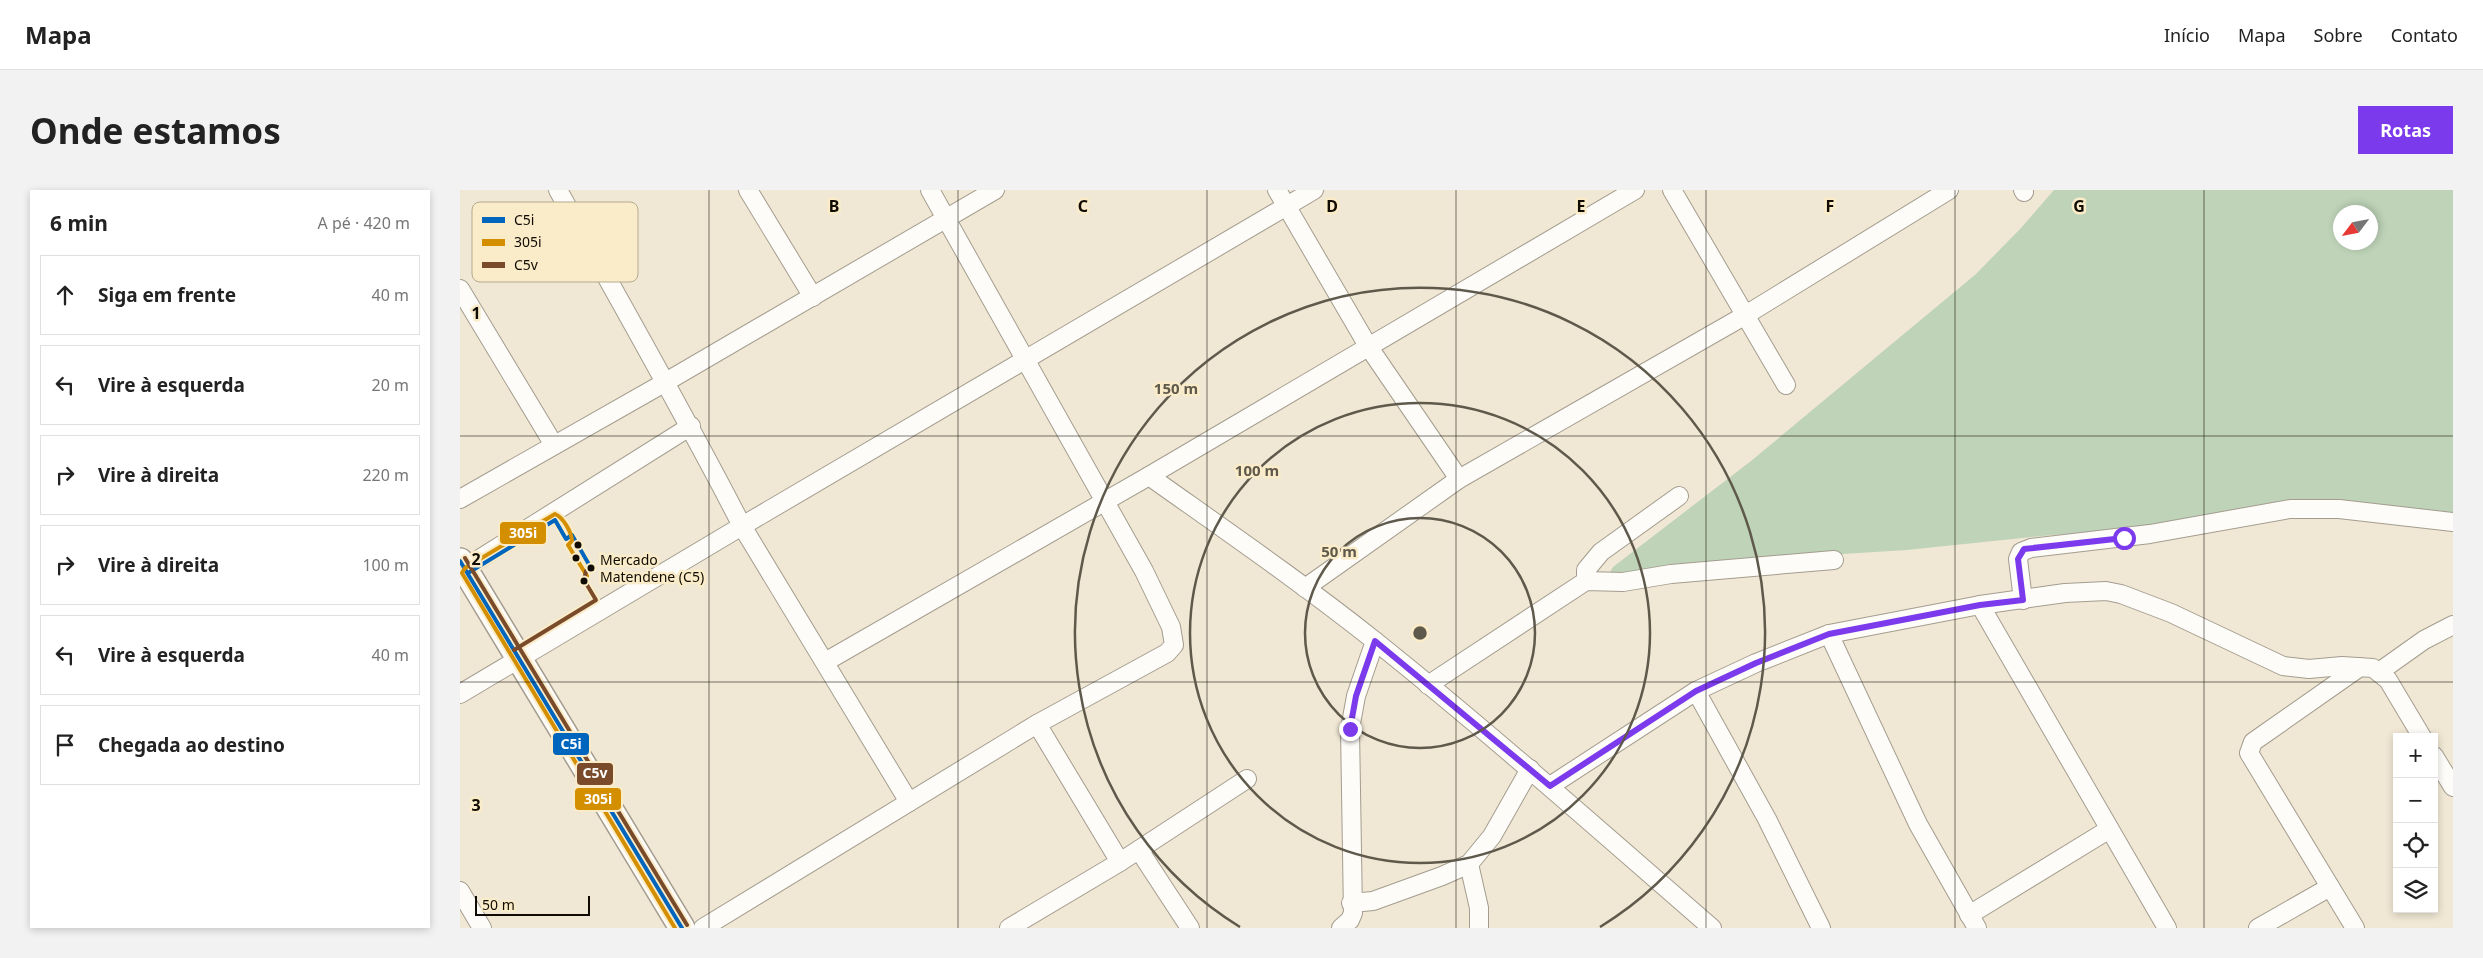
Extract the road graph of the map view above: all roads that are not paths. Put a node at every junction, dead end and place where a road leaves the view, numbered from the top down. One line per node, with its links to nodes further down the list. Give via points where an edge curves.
1 (558, 190): 10 (street)
2 (748, 190): 15 (street)
3 (930, 190): 12 (street)
4 (994, 190): 12 (street)
5 (1277, 190): 11 (street)
6 (1314, 190): 11 (street)
7 (1635, 190): 17 (street)
8 (1672, 190): 16 (street)
9 (1949, 190): 16 (street)
10 (565, 202)
11 (1286, 206): 17 (street); 18 (street)
12 (946, 218): 15 (street); 18 (street)
13 (609, 282): 19 (street)
14 (460, 289): 22 (street)
15 (813, 297): 19 (street)
16 (1744, 316): 20 (street); 24 (street)
17 (1368, 346): 23 (street); 24 (street)
18 (1024, 359): 27 (street); 29 (street)
19 (664, 383): 21 (street); 22 (street)
20 (1786, 385)
21 (691, 426): 29 (street); 31 (street)
22 (554, 445): 26 (street)
23 (1149, 476): 27 (street); 33 (street)
24 (1459, 479): 33 (street)
25 (1679, 496): 32 (street, via 1601,552 1586,570)
26 (460, 498)
27 (1104, 501): 40 (street); 46 (street, via 1148,579 1171,628 1174,645 1167,652)
28 (2453, 522): 34 (street, via 2339,509 2290,509 2150,534 2030,548 2021,552 2018,559)
29 (742, 526): 39 (street); 40 (street)
30 (1834, 560): 32 (street, via 1671,574 1623,582)
31 (462, 565): 39 (street)
32 (1586, 581): 43 (street)
33 (1305, 588): 38 (street)
34 (2023, 600): 35 (street); 41 (street, via 2106,591 2171,613 2283,666 2309,669)
35 (1980, 605): 37 (street); 54 (street)
36 (2453, 625): 42 (street, via 2424,640)
37 (1829, 634): 44 (street); 61 (street, via 1918,824)
38 (1375, 641): 43 (street); 60 (street, via 1356,696 1350,729)
39 (520, 660): 45 (street); 64 (street)
40 (825, 662): 53 (street)
41 (2360, 667): 42 (street); 58 (street, via 2253,742 2249,753)
42 (2379, 672): 47 (street, via 2388,680)
43 (1428, 685): 49 (street)
44 (1696, 691): 51 (street); 70 (street, via 1767,819)
45 (460, 694)
46 (1036, 724): 53 (street); 56 (street)
47 (2420, 733)
48 (2438, 762): 52 (street)
49 (1530, 769): 51 (street); 57 (street, via 1492,836)
50 (1247, 779): 55 (street)
51 (1550, 786): 62 (street)
52 (2453, 786)
53 (909, 802): 65 (street)
54 (2108, 830): 61 (street); 71 (street)
55 (1138, 850): 56 (street); 67 (street)
56 (1120, 862): 66 (street)
57 (1468, 864): 60 (street, via 1373,901); 69 (street, via 1479,908)
58 (2330, 888): 72 (street); 73 (street)
59 (460, 891): 63 (street)
60 (1351, 903): 68 (street, via 1353,913)
61 (1973, 922)
62 (1703, 924)
63 (482, 928)
64 (682, 928)
65 (703, 928)
66 (1009, 928)
67 (1190, 928)
68 (1341, 928)
69 (1479, 928)
70 (1820, 928)
71 (2166, 928)
72 (2258, 928)
73 (2354, 928)

